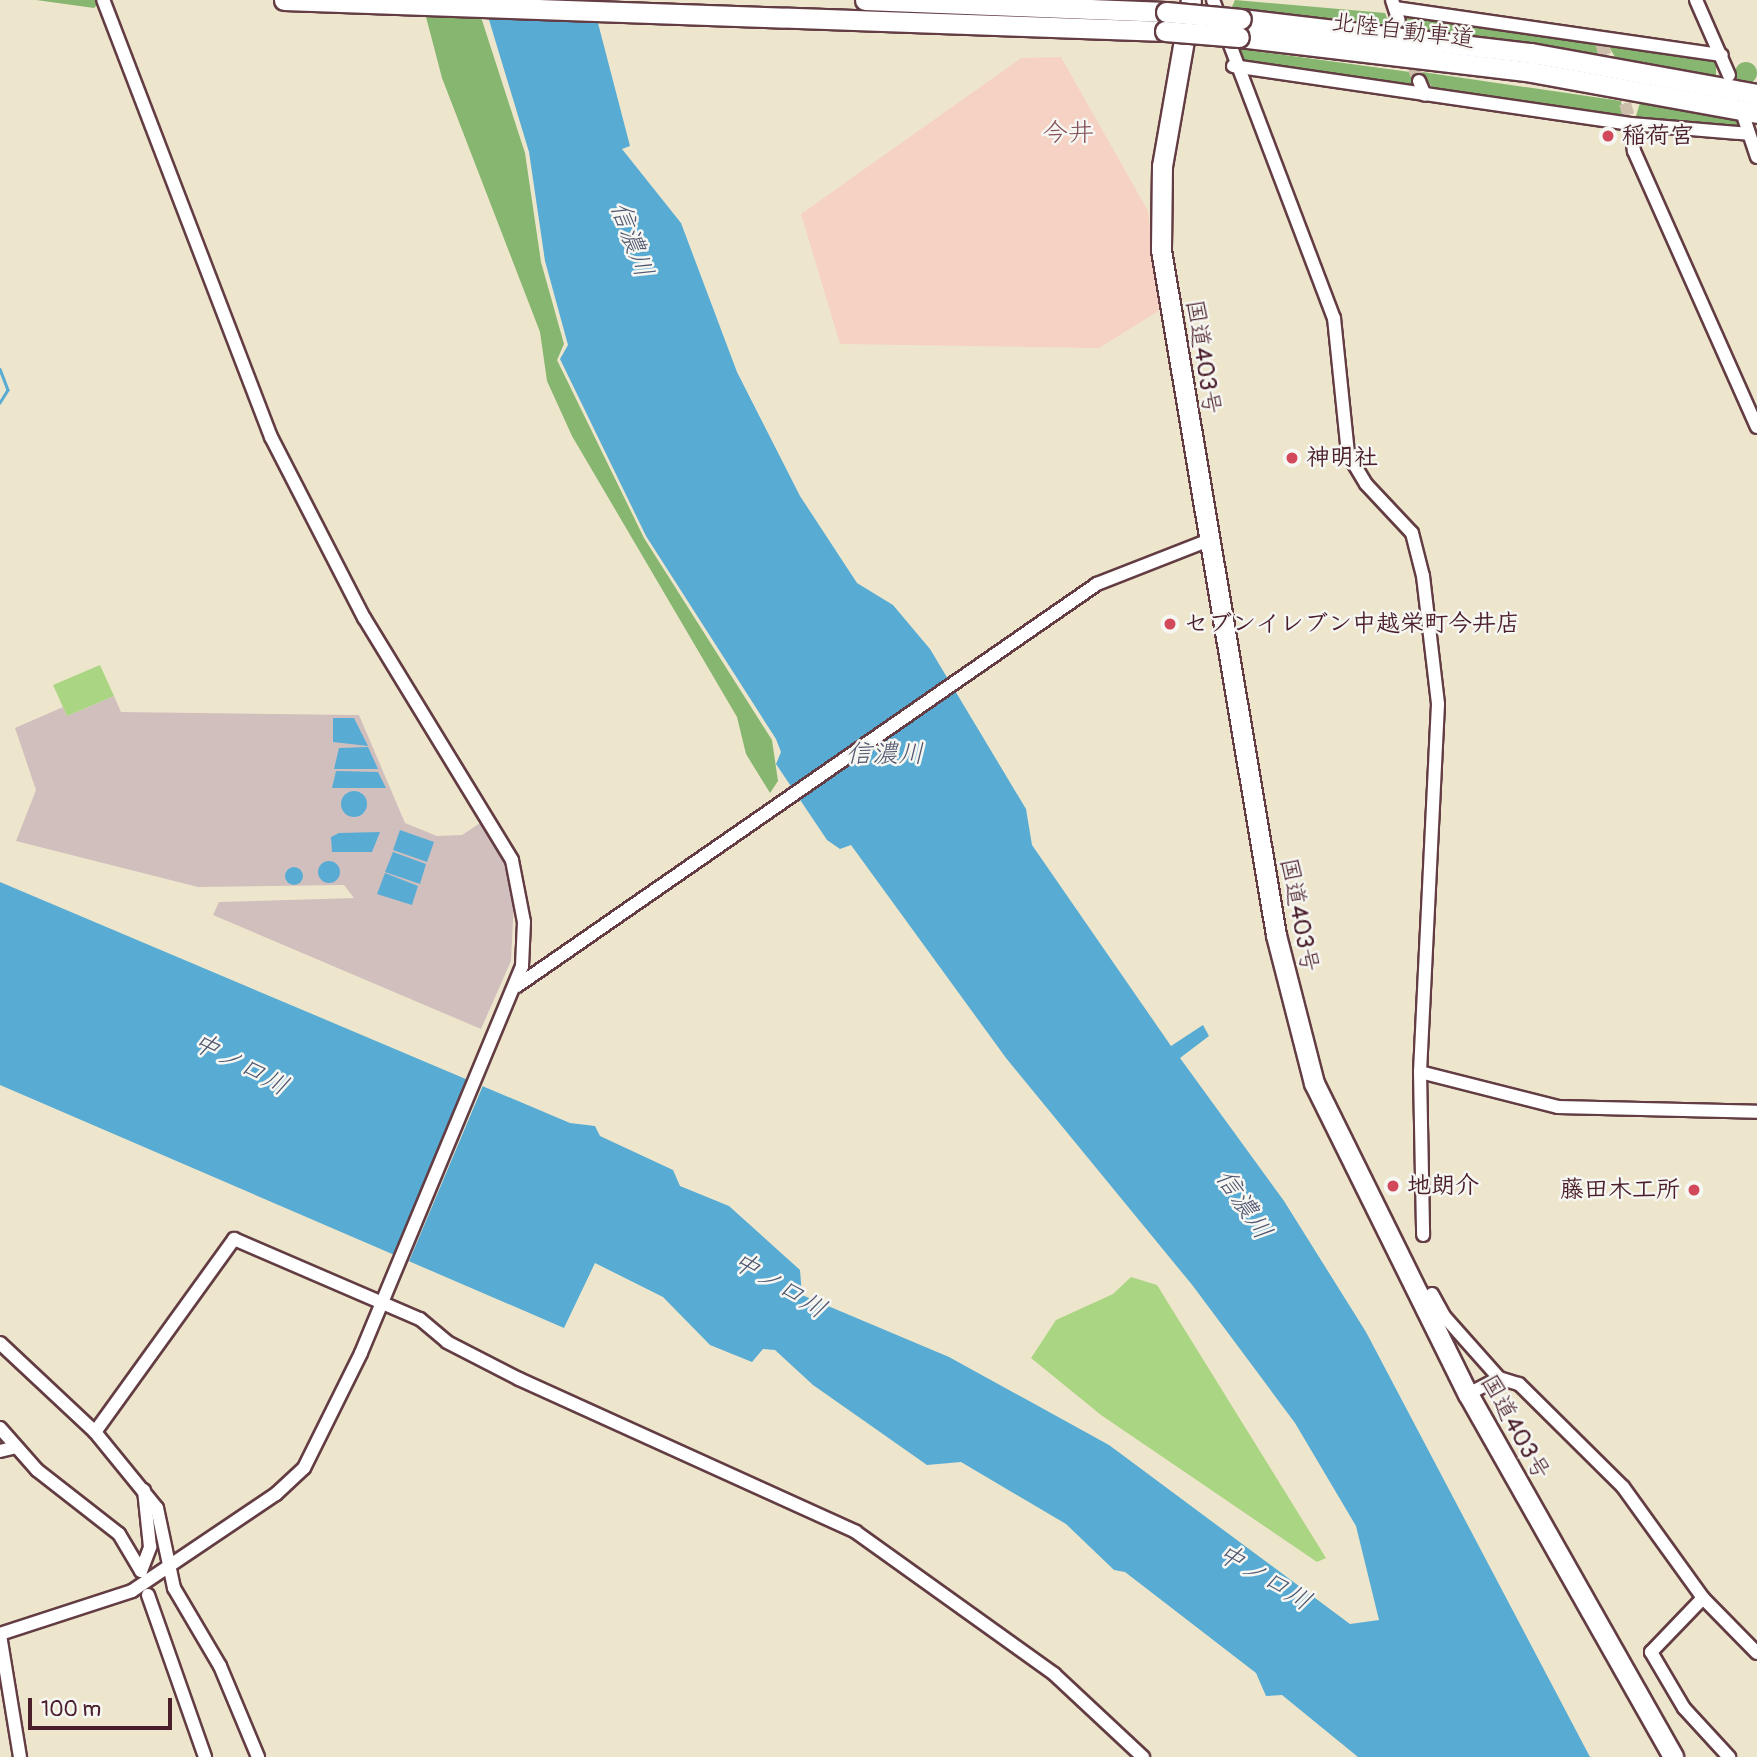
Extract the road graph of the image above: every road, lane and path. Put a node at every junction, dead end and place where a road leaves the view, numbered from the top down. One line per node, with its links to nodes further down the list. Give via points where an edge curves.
1 (103, 0): 22 (street, via 271,437 364,618 512,860 524,922)
2 (284, 0): 8 (highway, 北陸自動車道, via 668,15)
3 (865, 0): 8 (highway, 北陸自動車道)
4 (1191, 0): 21 (highway, 国道403号, via 1158,201)
5 (1213, 0): 11 (street)
6 (1696, 0): 10 (street)
7 (1396, 10): 10 (street)
8 (1166, 22): 9 (highway, 北陸自動車道, bridge)
9 (1240, 28): 14 (highway, 北陸自動車道, via 1531,53); 16 (highway, 北陸自動車道, via 1532,72)
10 (1722, 55): 12 (street)
11 (1233, 66): 15 (street); 23 (street, via 1334,318 1354,469 1412,533 1438,704)
12 (1729, 75)
13 (1419, 81): 15 (street)
14 (1757, 94)
15 (1425, 95): 17 (street)
16 (1751, 116): 18 (street)
17 (1631, 124): 18 (street); 20 (street, via 1634,151)
18 (1749, 134): 19 (street)
19 (1757, 157)
20 (1757, 427)
21 (1207, 541): 22 (street, via 1097,584); 30 (highway, 国道403号, via 1276,935 1314,1083)
22 (517, 986): 27 (street)
23 (1419, 1072): 24 (street, via 1558,1107); 25 (street)
24 (1757, 1112)
25 (1423, 1235)
26 (1432, 1294): 29 (street, via 1444,1316)
27 (382, 1302): 32 (street, via 234,1239); 36 (street, via 304,1468); 44 (street, via 519,1380 856,1532 1044,1666)
28 (0, 1343): 32 (street)
29 (1499, 1378): 30 (street); 38 (street, via 1519,1384 1623,1487)
30 (1468, 1394): 45 (highway, 国道403号)
31 (0, 1428): 33 (street)
32 (95, 1432): 35 (street)
33 (16, 1447): 34 (street); 35 (street, via 119,1534 141,1571 150,1547)
34 (0, 1451)
35 (144, 1489): 36 (street, via 164,1526)
36 (170, 1570): 39 (street, via 113,1598); 43 (street)
37 (148, 1595): 42 (street)
38 (1703, 1598): 40 (street); 46 (street, via 1651,1652 1684,1708)
39 (0, 1634): 41 (street)
40 (1757, 1653)
41 (20, 1757)
42 (205, 1757)
43 (258, 1757)
44 (1143, 1757)
45 (1673, 1757)
46 (1729, 1757)

